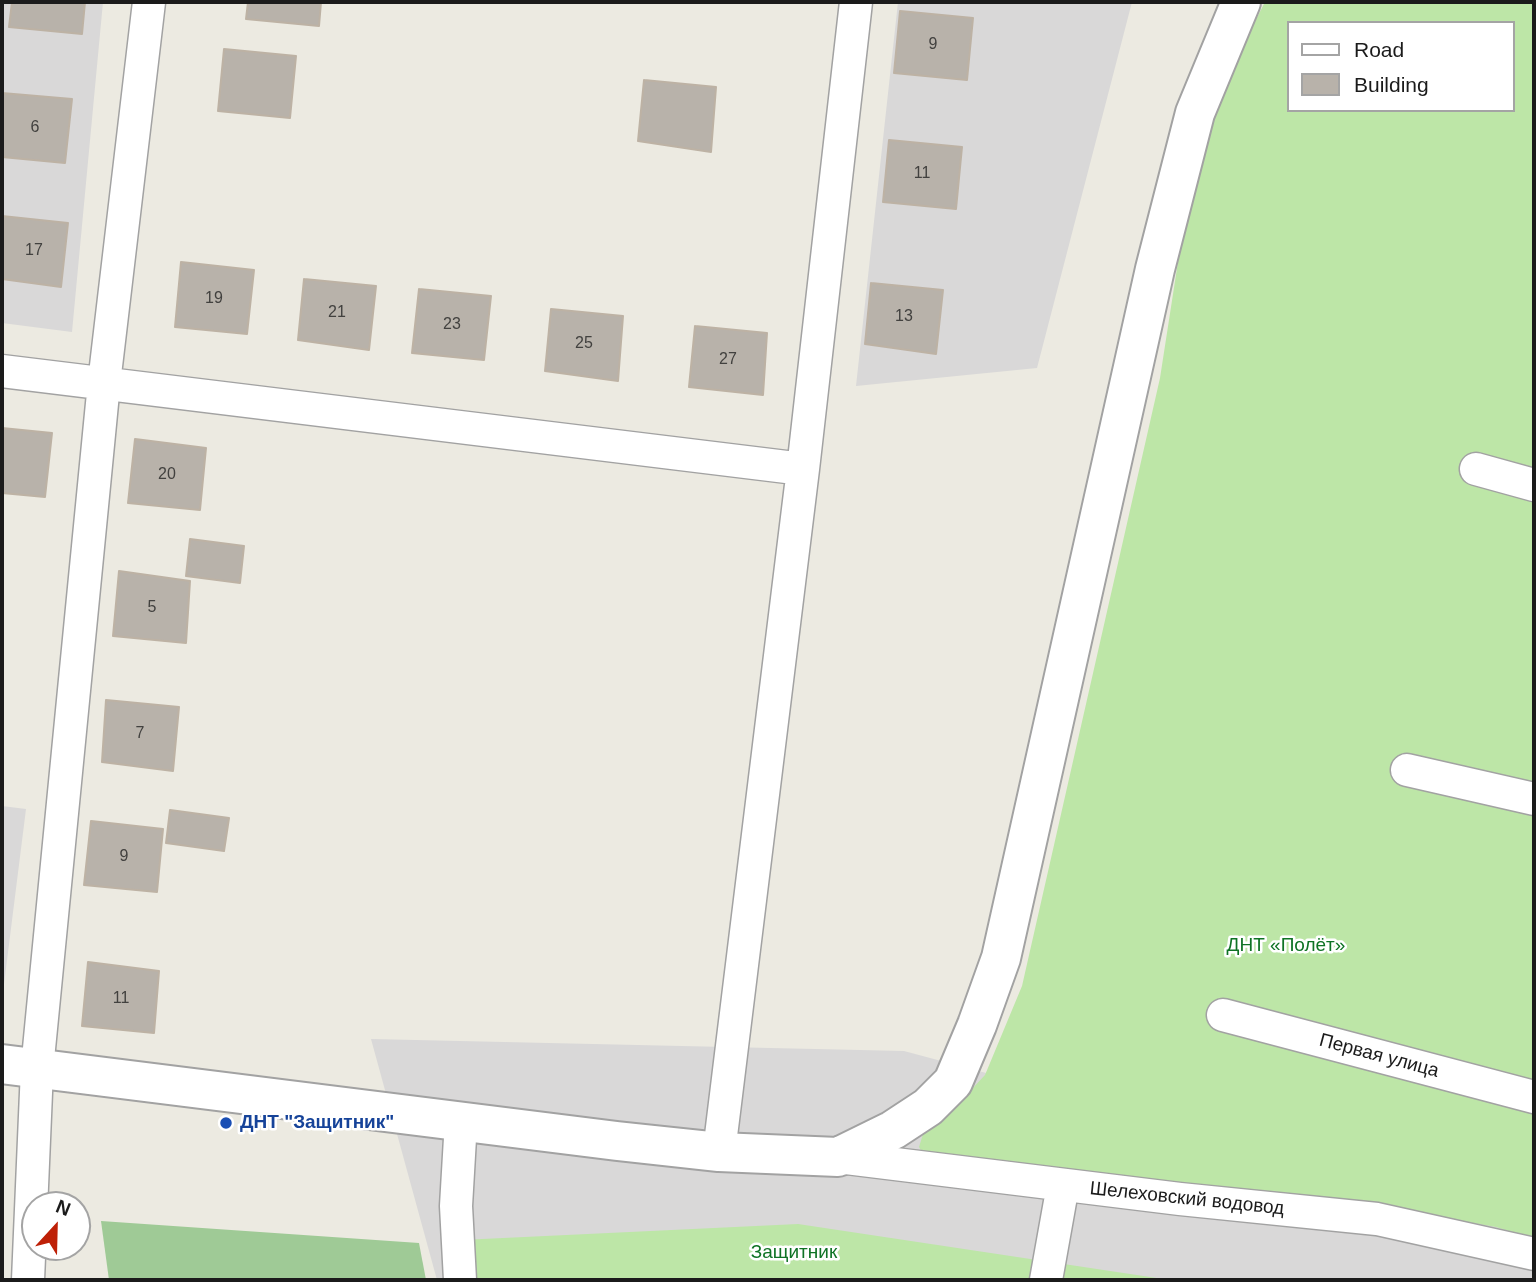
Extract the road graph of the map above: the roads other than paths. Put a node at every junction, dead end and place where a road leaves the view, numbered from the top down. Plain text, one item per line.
1 (149, 2) edge
2 (856, 2) edge
3 (1241, 2) edge
4 (2, 370) edge
5 (104, 383) junction
6 (1476, 469) dead end
7 (803, 470) junction
8 (1534, 485) edge
9 (1407, 770) dead end
10 (1534, 799) edge
11 (1223, 1015) dead end
12 (20, 1066) edge
13 (1534, 1097) edge
14 (461, 1121) junction
15 (719, 1152) junction
16 (838, 1157) junction
17 (1063, 1185) junction
18 (1534, 1254) edge
19 (28, 1280) edge
20 (460, 1280) edge
21 (1046, 1280) edge

1 - 5 street
2 - 7 street
3 - 16 street
4 - 5 street
5 - 7 street
5 - 12 street
6 - 8 street
7 - 15 street
9 - 10 street
11 - 13 street, Первая улица
12 - 14 street
12 - 19 street
14 - 15 street
14 - 20 street
15 - 16 street
16 - 17 street, Шелеховский водовод
17 - 18 street, Шелеховский водовод
17 - 21 street

